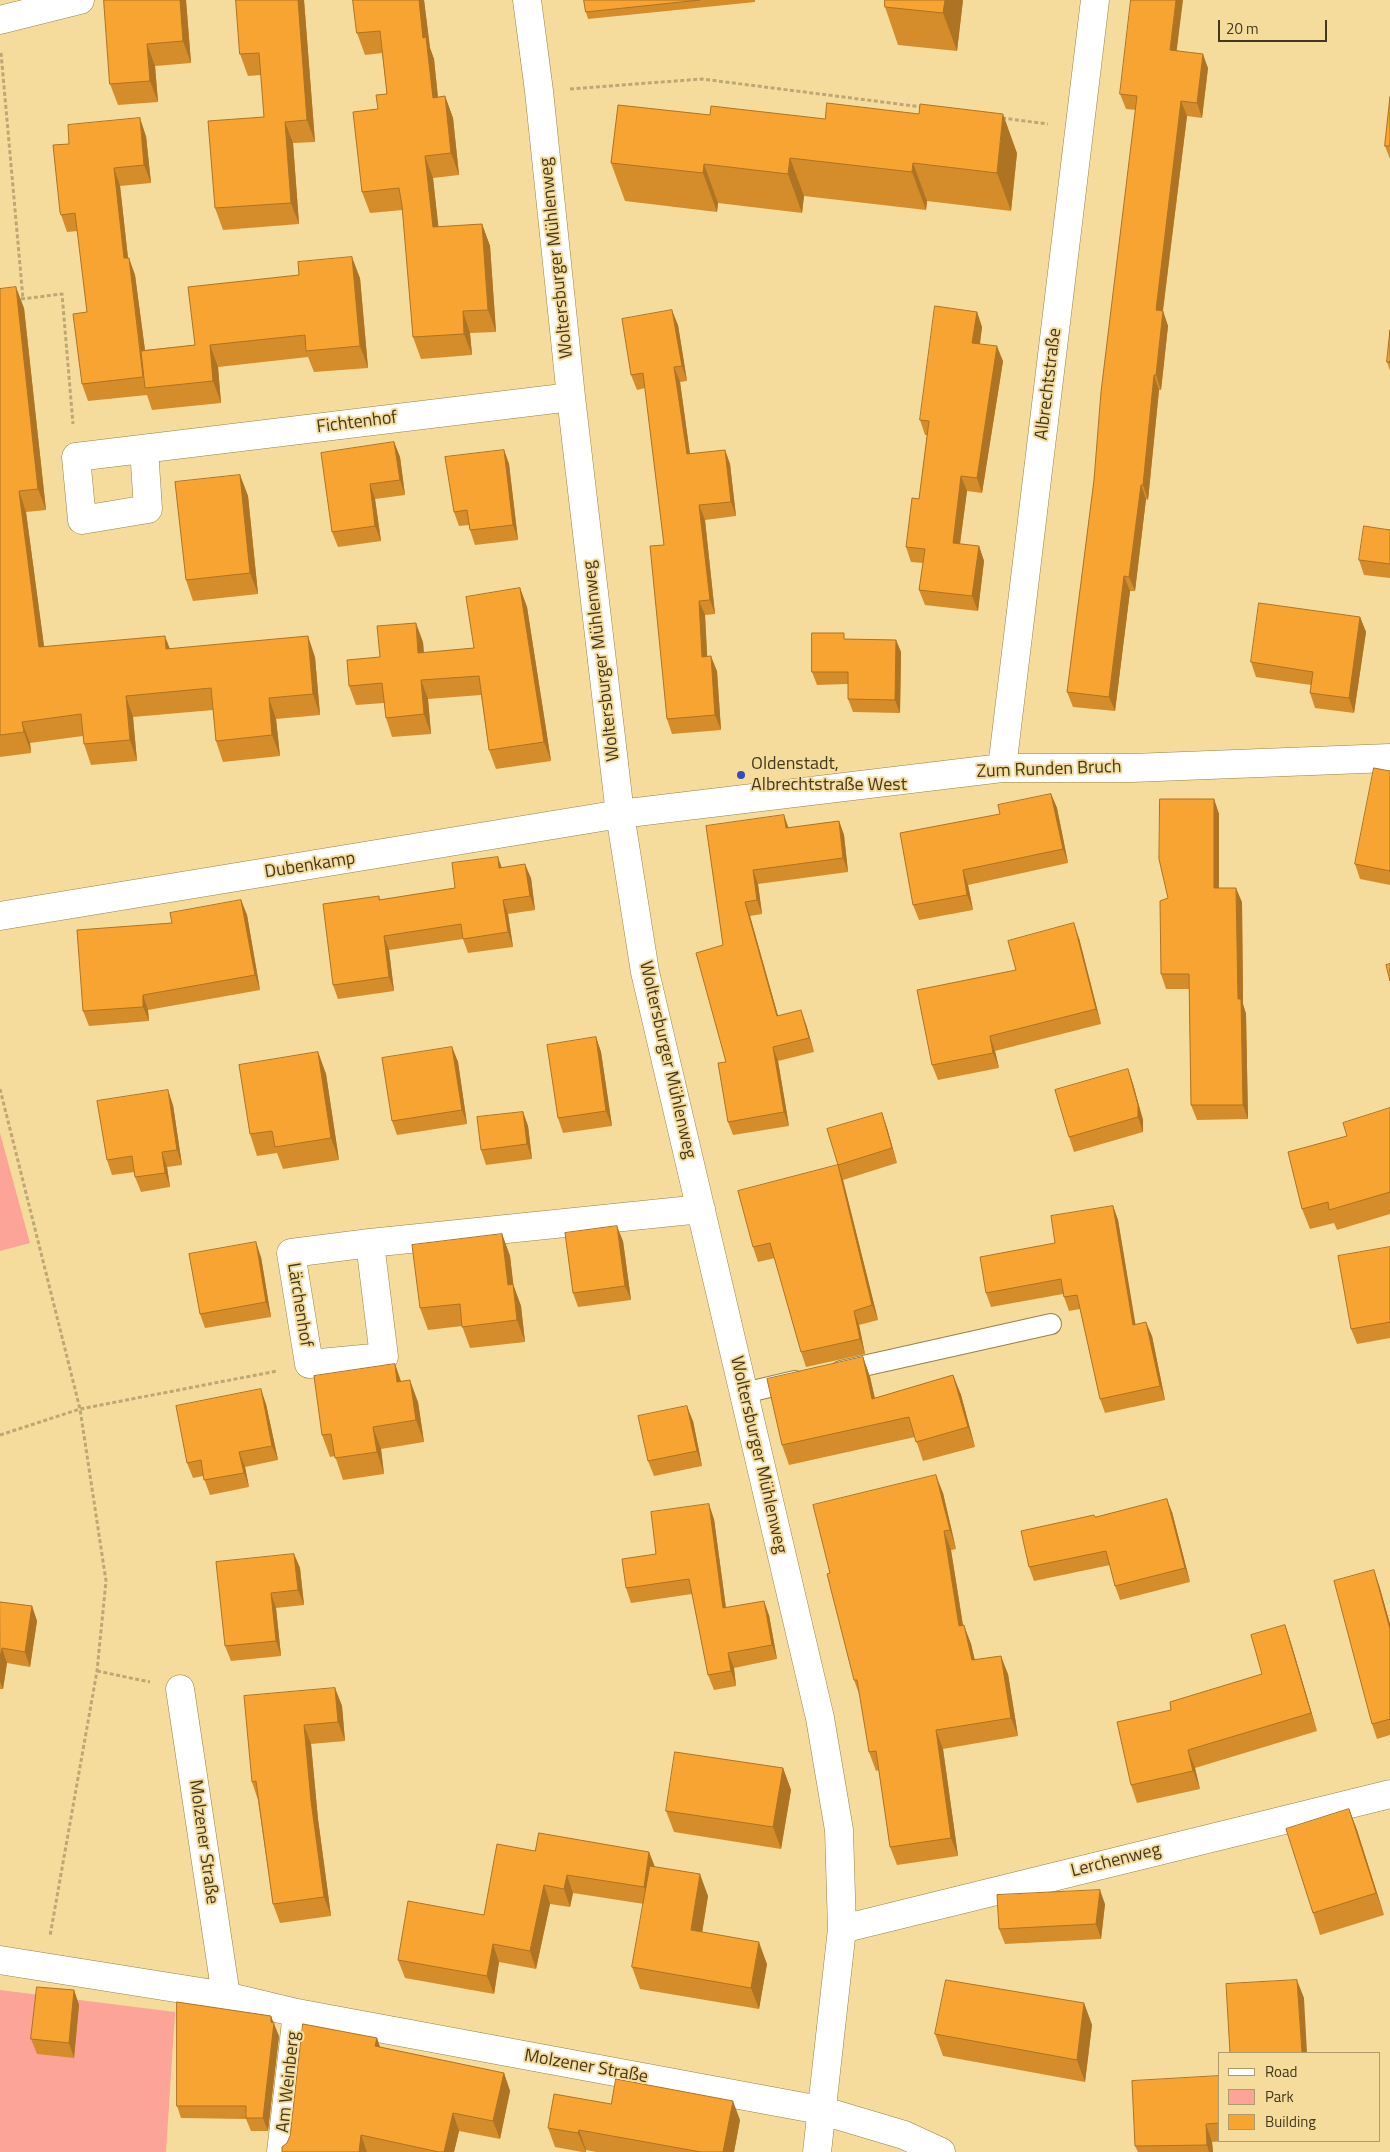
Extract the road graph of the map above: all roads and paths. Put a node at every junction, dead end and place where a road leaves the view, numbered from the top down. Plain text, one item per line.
1 (80, 0) edge
2 (527, 0) edge
3 (1095, 0) edge
4 (0, 20) edge
5 (1, 51) edge
6 (540, 91) junction
7 (925, 108) edge
8 (993, 117) edge
9 (1080, 128) junction
10 (23, 298) junction
11 (15, 299) edge
12 (571, 397) junction
13 (144, 448) junction
14 (76, 457) junction
15 (1390, 758) edge
16 (1002, 768) junction
17 (620, 814) junction
18 (0, 916) edge
19 (0, 1089) edge
20 (701, 1209) junction
21 (370, 1243) junction
22 (1052, 1324) dead end
23 (309, 1364) junction
24 (744, 1393) junction
25 (80, 1409) junction
26 (0, 1435) edge
27 (97, 1671) junction
28 (180, 1688) joint
29 (1390, 1794) edge
30 (842, 1929) junction
31 (0, 1960) edge
32 (45, 1966) junction
33 (226, 1996) junction
34 (297, 2013) junction
35 (820, 2110) junction
36 (903, 2143) edge
37 (281, 2152) edge
38 (817, 2152) edge
39 (941, 2152) edge

1 - 4 street
2 - 6 street, Woltersburger Mühlenweg
3 - 9 street, Albrechtstraße
5 - 10 path
6 - 7 path
6 - 12 street, Woltersburger Mühlenweg
8 - 9 path
9 - 16 street, Albrechtstraße
10 - 11 path
10 - 14 path
12 - 13 street, Fichtenhof
12 - 17 street, Woltersburger Mühlenweg
13 - 14 street, Fichtenhof
13 - 14 street
15 - 16 street, Zum Runden Bruch
16 - 17 street, Zum Runden Bruch
17 - 18 street, Dubenkamp
17 - 20 street, Woltersburger Mühlenweg
19 - 25 path
20 - 21 street, Lärchenhof
20 - 24 street, Woltersburger Mühlenweg
21 - 23 street, Lärchenhof
21 - 23 street, Lärchenhof
22 - 24 lane
23 - 25 path
24 - 30 street, Woltersburger Mühlenweg
25 - 26 path
25 - 27 path
27 - 28 path
27 - 32 path
28 - 33 street, Molzener Straße
29 - 30 street, Lerchenweg
30 - 35 street, Woltersburger Mühlenweg
31 - 32 street, Molzener Straße
32 - 33 street, Molzener Straße
33 - 34 street, Molzener Straße
34 - 35 street, Molzener Straße
34 - 37 street, Am Weinberg
35 - 36 street, Molzener Straße
35 - 38 street
36 - 39 street, Molzener Straße

